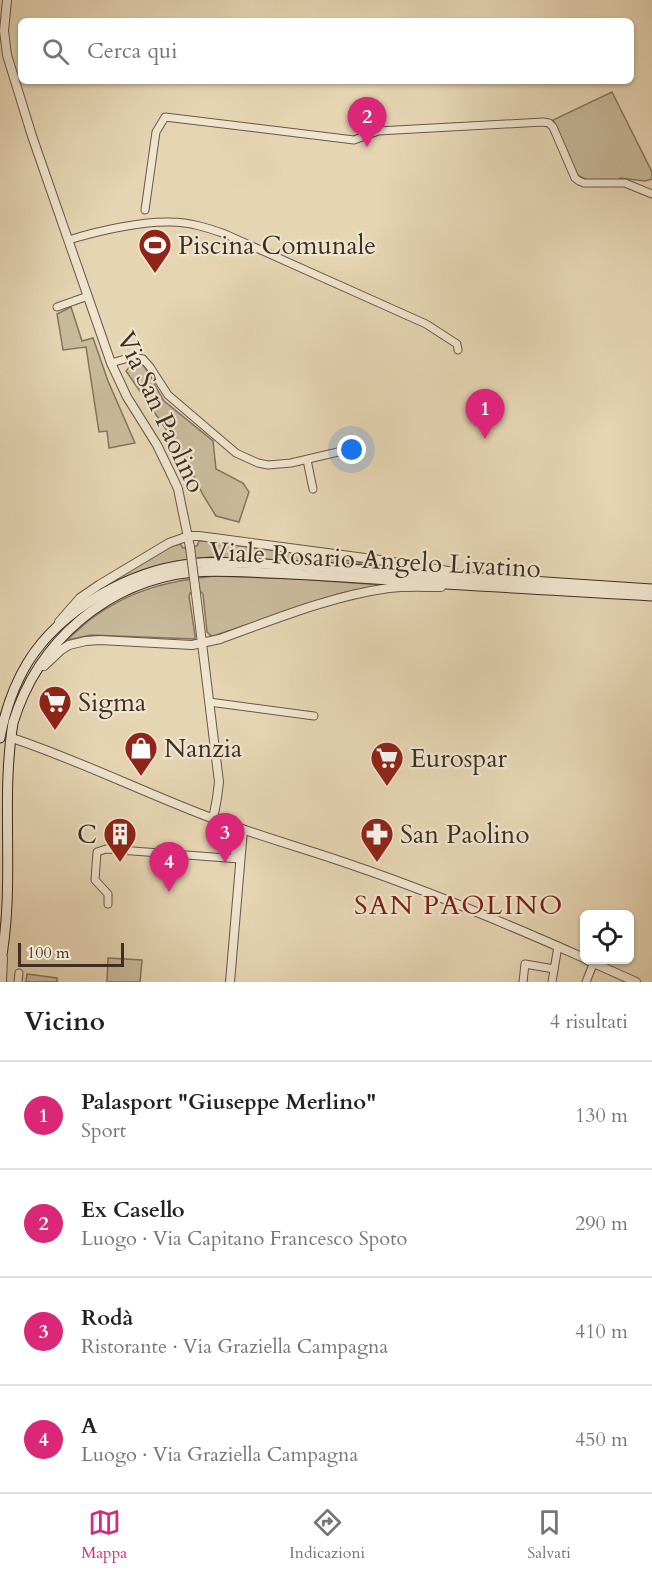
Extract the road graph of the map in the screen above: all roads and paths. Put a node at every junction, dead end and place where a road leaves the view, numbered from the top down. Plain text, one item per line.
1 (7, 0) edge
2 (652, 194) edge
3 (145, 210) dead end
4 (69, 240) junction
5 (88, 296) junction
6 (57, 307) dead end
7 (458, 350) dead end
8 (111, 363) junction
9 (355, 448) dead end
10 (307, 460) junction
11 (313, 489) dead end
12 (189, 536) junction
13 (487, 582) junction
14 (652, 589) edge
15 (652, 596) edge
16 (47, 637) junction
17 (202, 643) junction
18 (28, 684) junction
19 (209, 702) junction
20 (314, 716) dead end
21 (0, 738) edge
22 (15, 739) dead end
23 (213, 819) junction
24 (240, 829) junction
25 (237, 858) junction
26 (108, 904) dead end
27 (558, 946) junction
28 (3, 949) junction
29 (580, 956) edge
30 (588, 964) edge
31 (598, 964) edge
32 (0, 966) edge
33 (554, 969) junction
34 (19, 973) dead end
35 (2, 982) edge
36 (18, 982) edge
37 (230, 982) edge
38 (523, 982) edge
39 (552, 982) edge
40 (586, 982) edge
41 (636, 982) edge

1 - 4 street, Via San Paolino
2 - 3 street
4 - 5 street, Via San Paolino
4 - 7 street
5 - 6 street
5 - 8 street, Via San Paolino
8 - 10 street
8 - 12 street, Via San Paolino
9 - 10 street
10 - 11 street
12 - 13 street
12 - 16 street
12 - 17 street, Via San Paolino, bridge
13 - 14 main road, Viale Rosario Angelo Livatino
13 - 15 main road, Viale Rosario Angelo Livatino
13 - 16 main road, Viale Rosario Angelo Livatino
13 - 17 street
13 - 18 main road, Viale Rosario Angelo Livatino
16 - 21 main road, Viale Rosario Angelo Livatino
17 - 18 street
17 - 19 street, Via San Paolino
18 - 28 main road, Viale Rosario Angelo Livatino
19 - 20 street
19 - 23 street, Via San Paolino
22 - 23 street
23 - 24 street
24 - 25 street
24 - 27 street
25 - 26 street
25 - 37 street
27 - 29 street
27 - 33 street
28 - 32 main road, Viale Rosario Angelo Livatino
28 - 35 street
30 - 40 street
31 - 41 street
33 - 38 street
33 - 39 street
34 - 36 street

